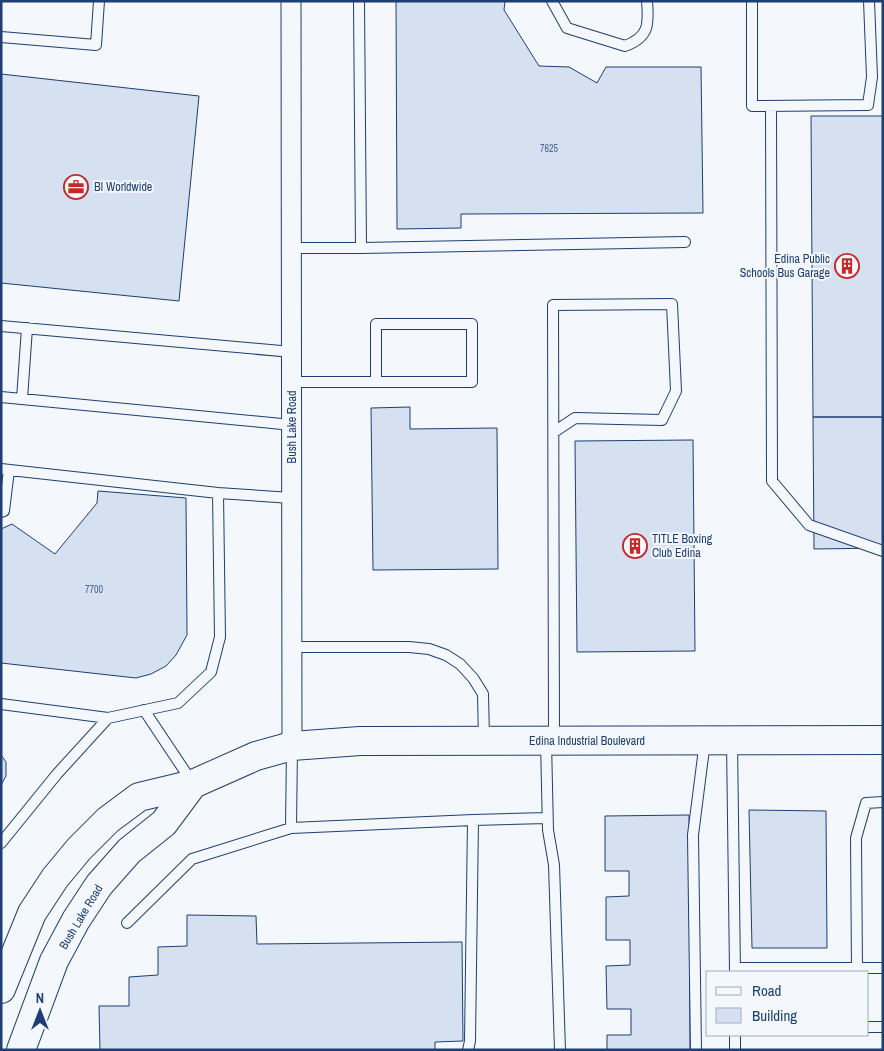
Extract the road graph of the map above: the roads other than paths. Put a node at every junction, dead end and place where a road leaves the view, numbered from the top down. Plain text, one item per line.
1 (99, 1) edge
2 (291, 1) edge
3 (359, 1) edge
4 (552, 1) edge
5 (648, 1) edge
6 (752, 1) edge
7 (869, 1) edge
8 (1, 37) edge
9 (771, 106) junction
10 (685, 242) dead end
11 (292, 248) junction
12 (362, 248) junction
13 (1, 326) edge
14 (27, 328) junction
15 (292, 352) junction
16 (292, 382) junction
17 (376, 382) junction
18 (1, 397) edge
19 (22, 399) junction
20 (292, 424) junction
21 (554, 432) junction
22 (5, 469) edge
23 (218, 493) junction
24 (292, 498) junction
25 (1, 512) edge
26 (883, 551) edge
27 (292, 647) junction
28 (1, 704) edge
29 (144, 710) junction
30 (108, 718) junction
31 (883, 740) edge
32 (484, 741) junction
33 (550, 741) junction
34 (705, 741) junction
35 (732, 741) junction
36 (292, 746) junction
37 (193, 784) junction
38 (883, 802) edge
39 (548, 818) junction
40 (473, 820) junction
41 (291, 828) junction
42 (1, 843) edge
43 (127, 922) dead end
44 (883, 968) edge
45 (735, 970) edge
46 (857, 970) edge
47 (1, 989) edge
48 (869, 1027) edge
49 (883, 1027) edge
50 (735, 1036) edge
51 (21, 1050) edge
52 (468, 1050) edge
53 (560, 1050) edge
54 (696, 1050) edge
55 (735, 1050) edge

1 - 8 lane
2 - 11 street, Bush Lake Road
3 - 12 lane
4 - 5 lane
6 - 9 lane
7 - 9 lane
9 - 26 lane
10 - 12 lane
11 - 12 lane
11 - 15 street, Bush Lake Road
13 - 14 lane
14 - 15 lane
14 - 19 lane
15 - 16 street, Bush Lake Road
16 - 17 lane
16 - 20 street, Bush Lake Road
17 - 17 lane
18 - 19 lane
19 - 20 lane
20 - 24 street, Bush Lake Road
21 - 21 lane
21 - 33 lane
22 - 23 lane
22 - 25 lane
23 - 24 lane
23 - 29 lane
24 - 27 street, Bush Lake Road
27 - 32 lane
27 - 36 street, Bush Lake Road
28 - 30 lane
29 - 30 lane
29 - 37 lane
30 - 42 lane
31 - 35 street, Edina Industrial Boulevard
32 - 33 street, Edina Industrial Boulevard
32 - 36 street, Edina Industrial Boulevard
33 - 34 street, Edina Industrial Boulevard
33 - 39 lane
34 - 35 street, Edina Industrial Boulevard
34 - 54 lane
35 - 45 lane
36 - 37 street, Bush Lake Road
36 - 41 lane
37 - 47 street, Bush Lake Road
37 - 51 street, Bush Lake Road
38 - 46 lane
39 - 40 lane
39 - 53 lane
40 - 41 lane
40 - 52 lane
41 - 43 lane
44 - 46 lane
45 - 46 lane
48 - 49 lane
50 - 55 lane

